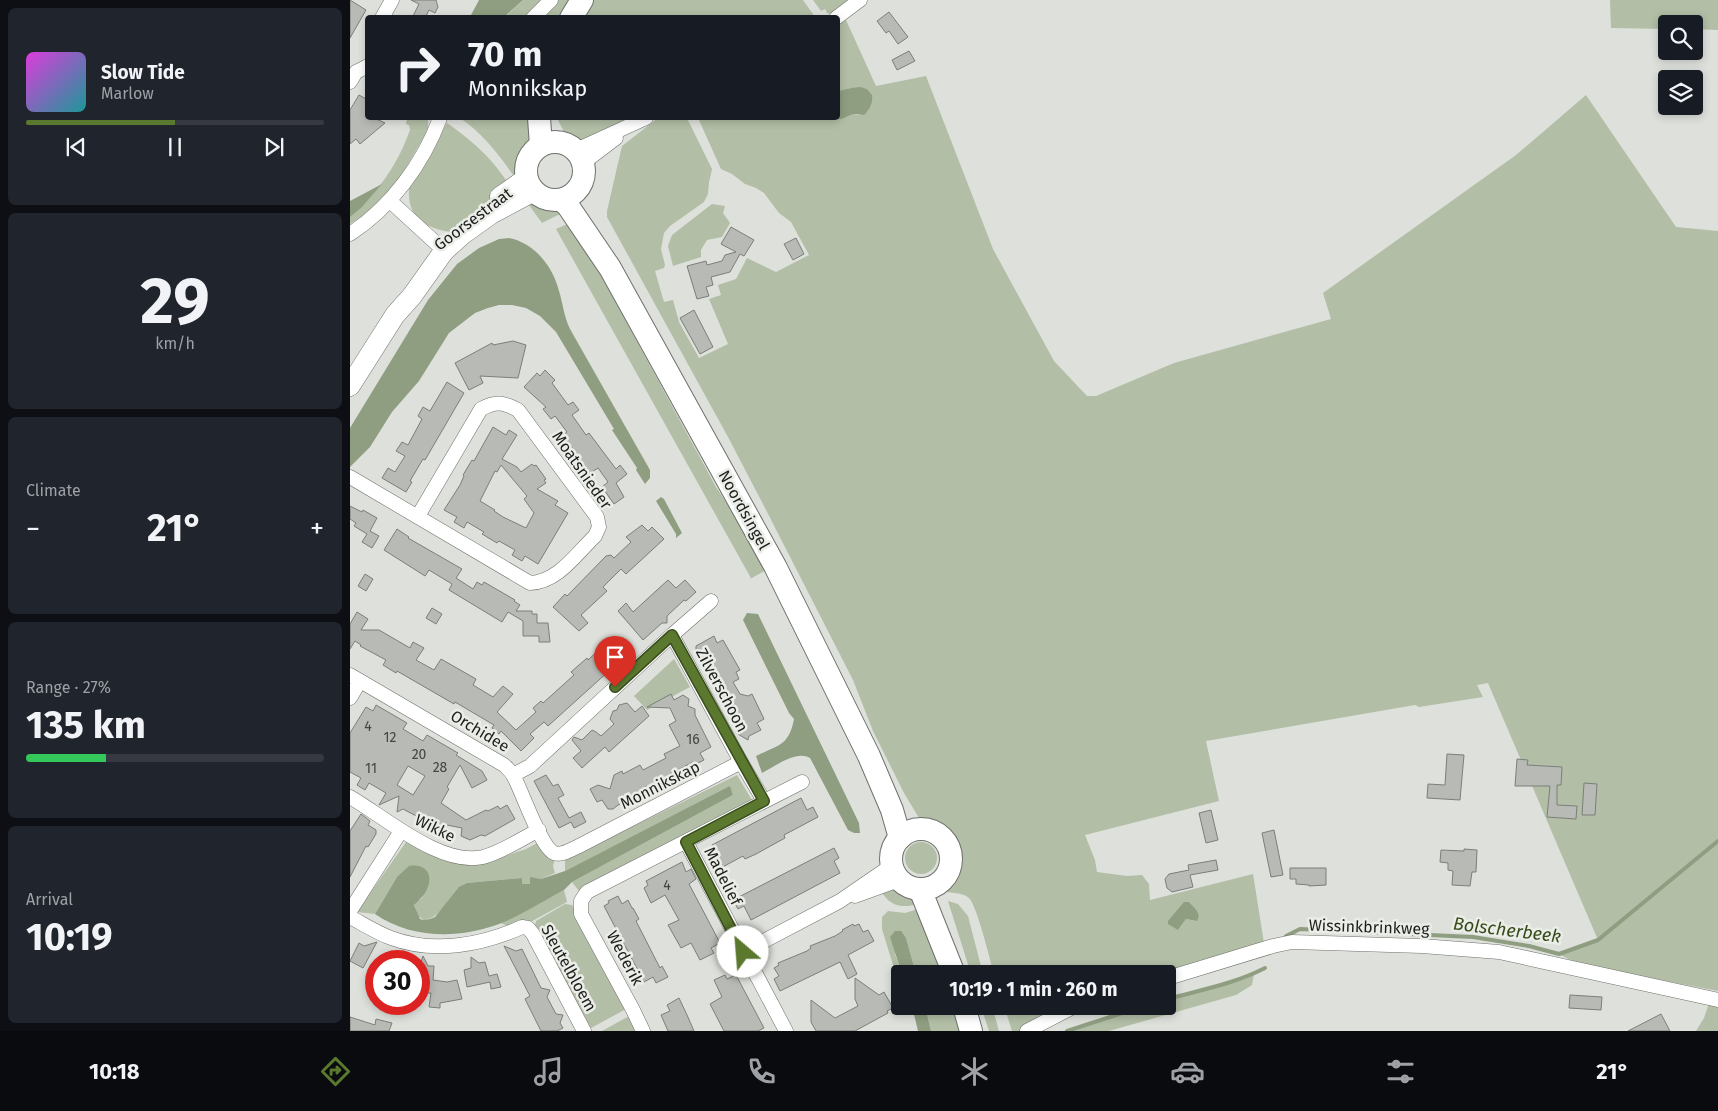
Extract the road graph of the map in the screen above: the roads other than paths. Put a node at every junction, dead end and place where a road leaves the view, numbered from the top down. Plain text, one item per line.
1 (392, 0) edge
2 (551, 0) edge
3 (582, 0) edge
4 (860, 0) edge
5 (384, 15) edge
6 (536, 15) edge
7 (574, 15) edge
8 (840, 15) edge
9 (365, 68) edge
10 (350, 82) edge
11 (439, 120) edge
12 (541, 120) edge
13 (552, 120) edge
14 (640, 121) edge
15 (565, 150) junction
16 (530, 185) junction
17 (569, 196) junction
18 (390, 201) junction
19 (350, 234) edge
20 (440, 248) junction
21 (350, 386) edge
22 (352, 478) edge
23 (418, 516) junction
24 (711, 601) dead end
25 (672, 635) junction
26 (355, 678) edge
27 (350, 698) edge
28 (741, 762) junction
29 (513, 775) junction
30 (802, 782) dead end
31 (350, 797) edge
32 (764, 801) junction
33 (539, 830) junction
34 (401, 831) junction
35 (908, 834) junction
36 (686, 842) junction
37 (553, 852) joint
38 (895, 873) junction
39 (929, 886) junction
40 (350, 911) edge
41 (350, 917) edge
42 (743, 952) junction
43 (951, 965) edge
44 (1176, 976) edge
45 (1718, 1000) edge
46 (967, 1015) edge
47 (1058, 1015) edge
48 (584, 1031) edge
49 (643, 1031) edge
50 (786, 1031) edge
51 (971, 1031) edge
52 (1027, 1031) edge

1 - 5 street
2 - 6 street
3 - 7 main road
4 - 8 street
9 - 10 street
11 - 18 street
12 - 15 main road
13 - 15 main road
14 - 15 street
15 - 16 main road
15 - 17 main road
16 - 17 main road
16 - 20 main road, Goorsestraat
17 - 35 main road, Noordsingel
18 - 19 street
18 - 20 street
20 - 21 main road, Goorsestraat
22 - 23 street, Moatsnieder
23 - 23 street, Moatsnieder
24 - 25 street
25 - 28 street, Zilverschoon
25 - 29 street
26 - 27 street
26 - 29 street, Orchidee
28 - 32 street
28 - 37 street, Monnikskap
29 - 33 street, Orchidee
30 - 32 street
31 - 34 street, Wikke
32 - 36 street
33 - 34 street, Wikke
33 - 37 street, Orchidee
34 - 40 street
35 - 38 main road
35 - 39 main road
36 - 42 street, Madelief
36 - 49 street, Wederik
38 - 39 main road
38 - 42 street
39 - 43 main road
41 - 48 street, Sleutelbloem
42 - 50 street, Madelief
44 - 45 street, Wissinkbrinkweg
46 - 51 main road
47 - 52 street

